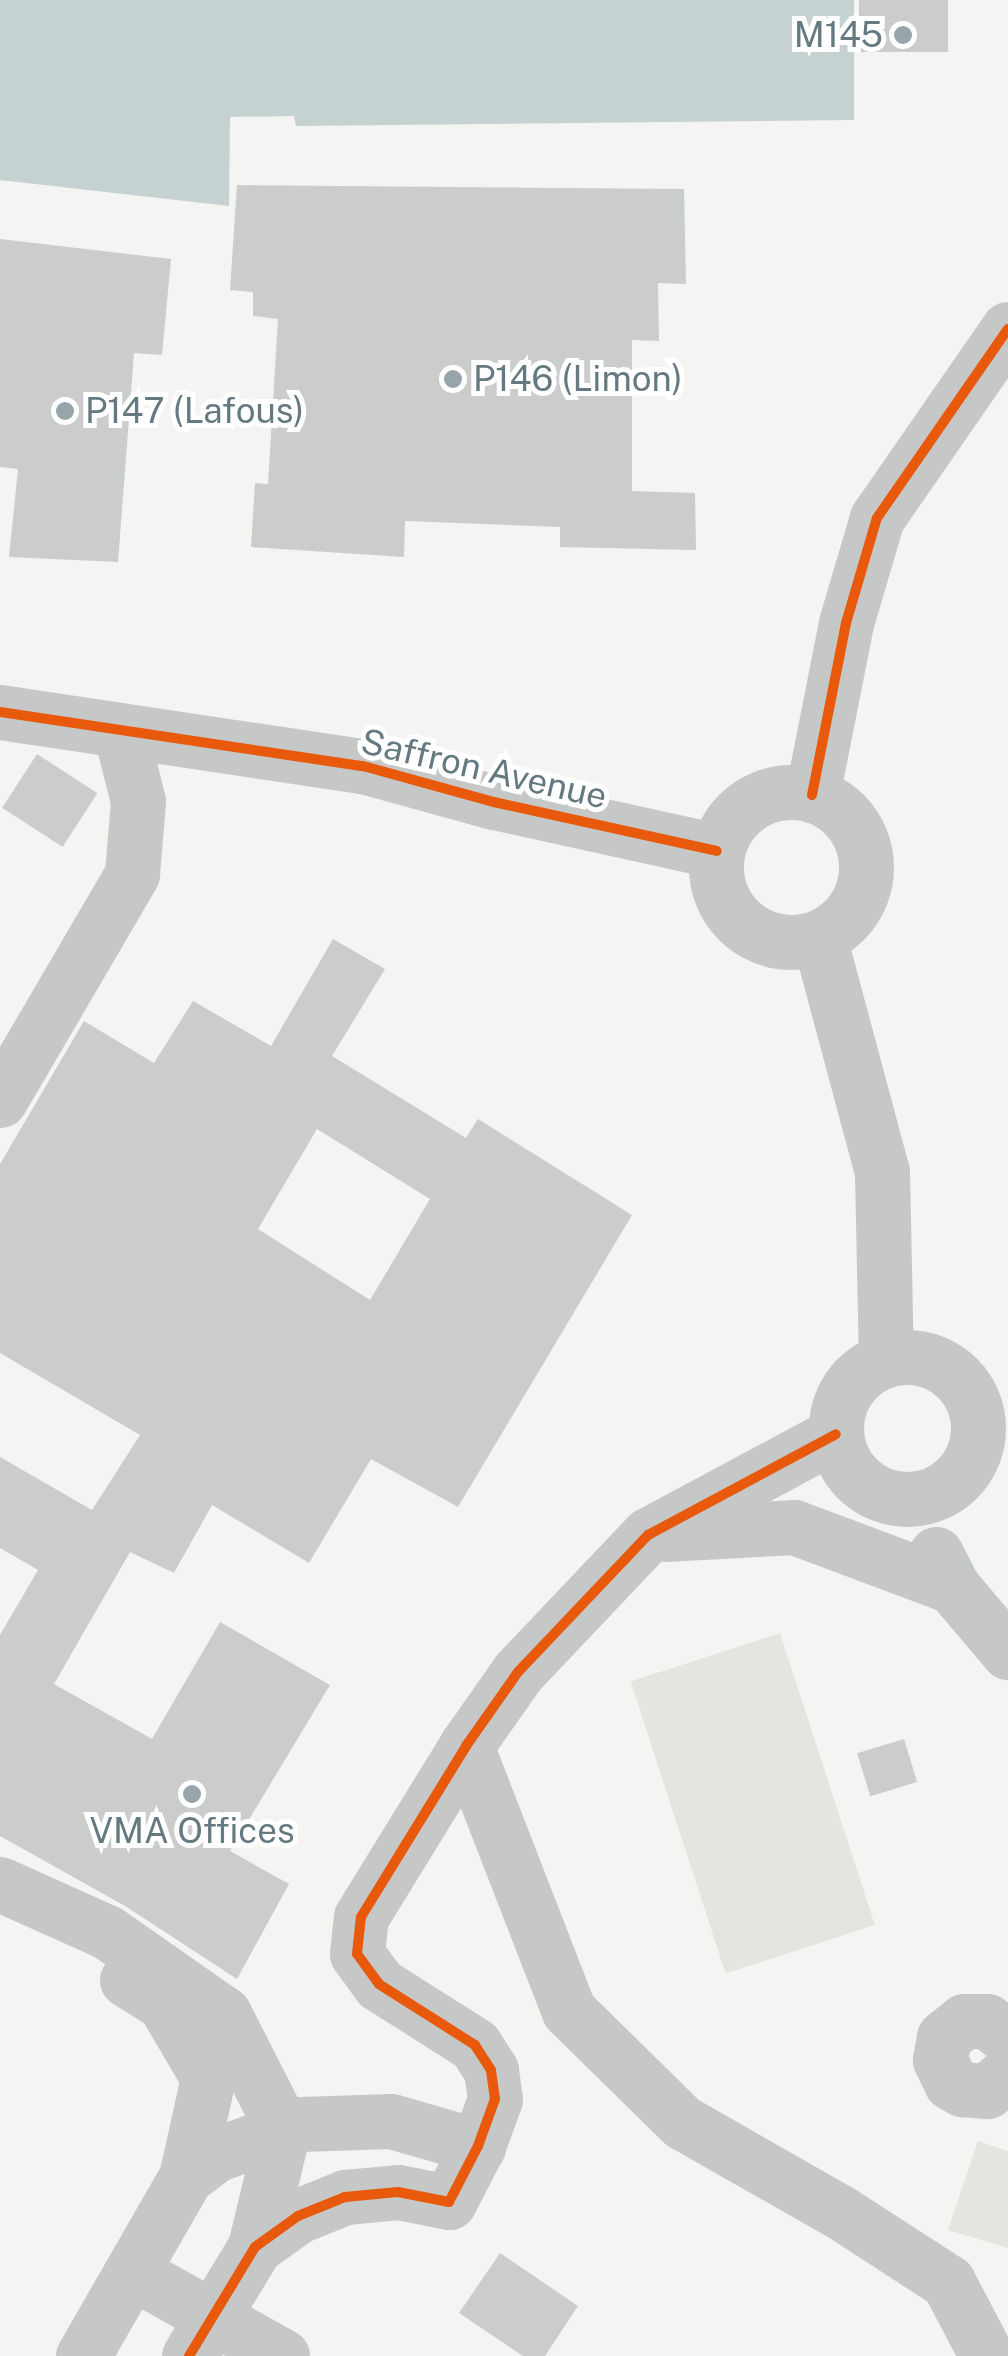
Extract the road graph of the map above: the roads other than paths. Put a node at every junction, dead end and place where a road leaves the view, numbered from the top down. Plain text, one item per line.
1 (1008, 328) edge
2 (0, 712) edge
3 (120, 730) junction
4 (812, 794) junction
5 (717, 851) junction
6 (819, 937) junction
7 (0, 1100) edge
8 (886, 1359) junction
9 (836, 1434) junction
10 (910, 1500) junction
11 (648, 1535) junction
12 (952, 1586) junction
13 (1008, 1652) edge
14 (466, 1746) junction
15 (0, 1884) edge
16 (0, 1906) edge
17 (1001, 2013) edge
18 (1008, 2073) edge
19 (282, 2130) junction
20 (478, 2146) junction
21 (186, 2177) junction
22 (255, 2247) junction
23 (132, 2272) junction
24 (201, 2336) edge
25 (83, 2356) edge
26 (282, 2356) edge
27 (988, 2356) edge

1 - 4 street
2 - 3 street, Saffron Avenue
3 - 5 street, Saffron Avenue
3 - 7 street
4 - 5 street
4 - 6 street
5 - 6 street
6 - 8 street
8 - 9 street
8 - 10 street
9 - 10 street
9 - 11 street
10 - 12 street
11 - 12 street
11 - 14 street
12 - 13 street
14 - 20 street
14 - 27 street
15 - 19 street
16 - 21 street
17 - 18 street
19 - 20 street
19 - 21 street
19 - 22 street
20 - 22 street
21 - 23 street
22 - 24 street
23 - 24 street
23 - 25 street
24 - 26 street

